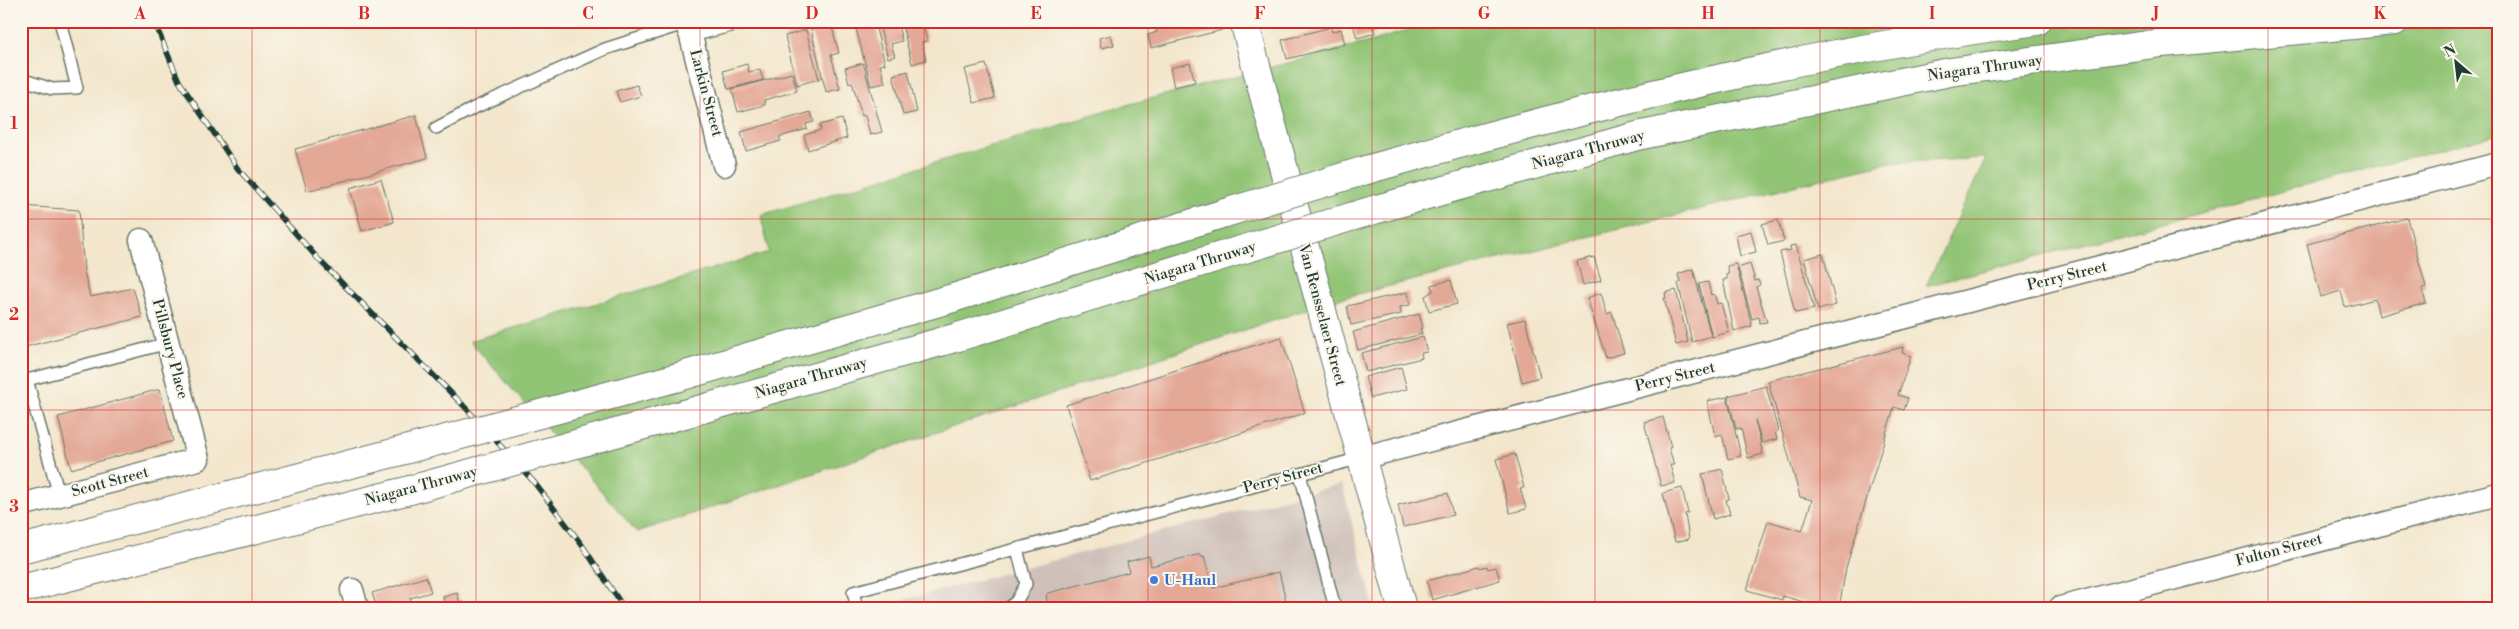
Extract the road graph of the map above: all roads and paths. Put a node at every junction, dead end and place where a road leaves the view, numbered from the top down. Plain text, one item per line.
1 (60, 21) edge
2 (728, 21) edge
3 (1244, 21) edge
4 (2038, 21) edge
5 (2395, 21) edge
6 (688, 25) edge
7 (21, 79) edge
8 (436, 128) dead end
9 (2498, 164) edge
10 (724, 165) dead end
11 (141, 240) dead end
12 (168, 342) junction
13 (198, 458) joint
14 (1361, 458) junction
15 (1300, 474) junction
16 (2498, 494) edge
17 (59, 495) junction
18 (21, 505) edge
19 (21, 549) edge
20 (1016, 549) junction
21 (21, 589) edge
22 (857, 608) edge
23 (1008, 608) edge
24 (1335, 608) edge
25 (1402, 608) edge
26 (2060, 608) edge

1 - 7 lane
2 - 6 street
3 - 14 main road, Van Rensselaer Street
4 - 19 main road, bridge
5 - 21 main road, Niagara Thruway, bridge
6 - 8 lane
6 - 10 street, Larkin Street
9 - 14 street, Perry Street
11 - 12 street, Pillsbury Place
12 - 13 street, Pillsbury Place
12 - 17 lane
13 - 17 street, Scott Street
14 - 15 lane, Perry Street
14 - 25 main road, Van Rensselaer Street
15 - 20 lane, Perry Street
15 - 24 lane
16 - 26 street, Fulton Street
17 - 18 street, Scott Street
20 - 22 lane, Perry Street
20 - 23 lane

